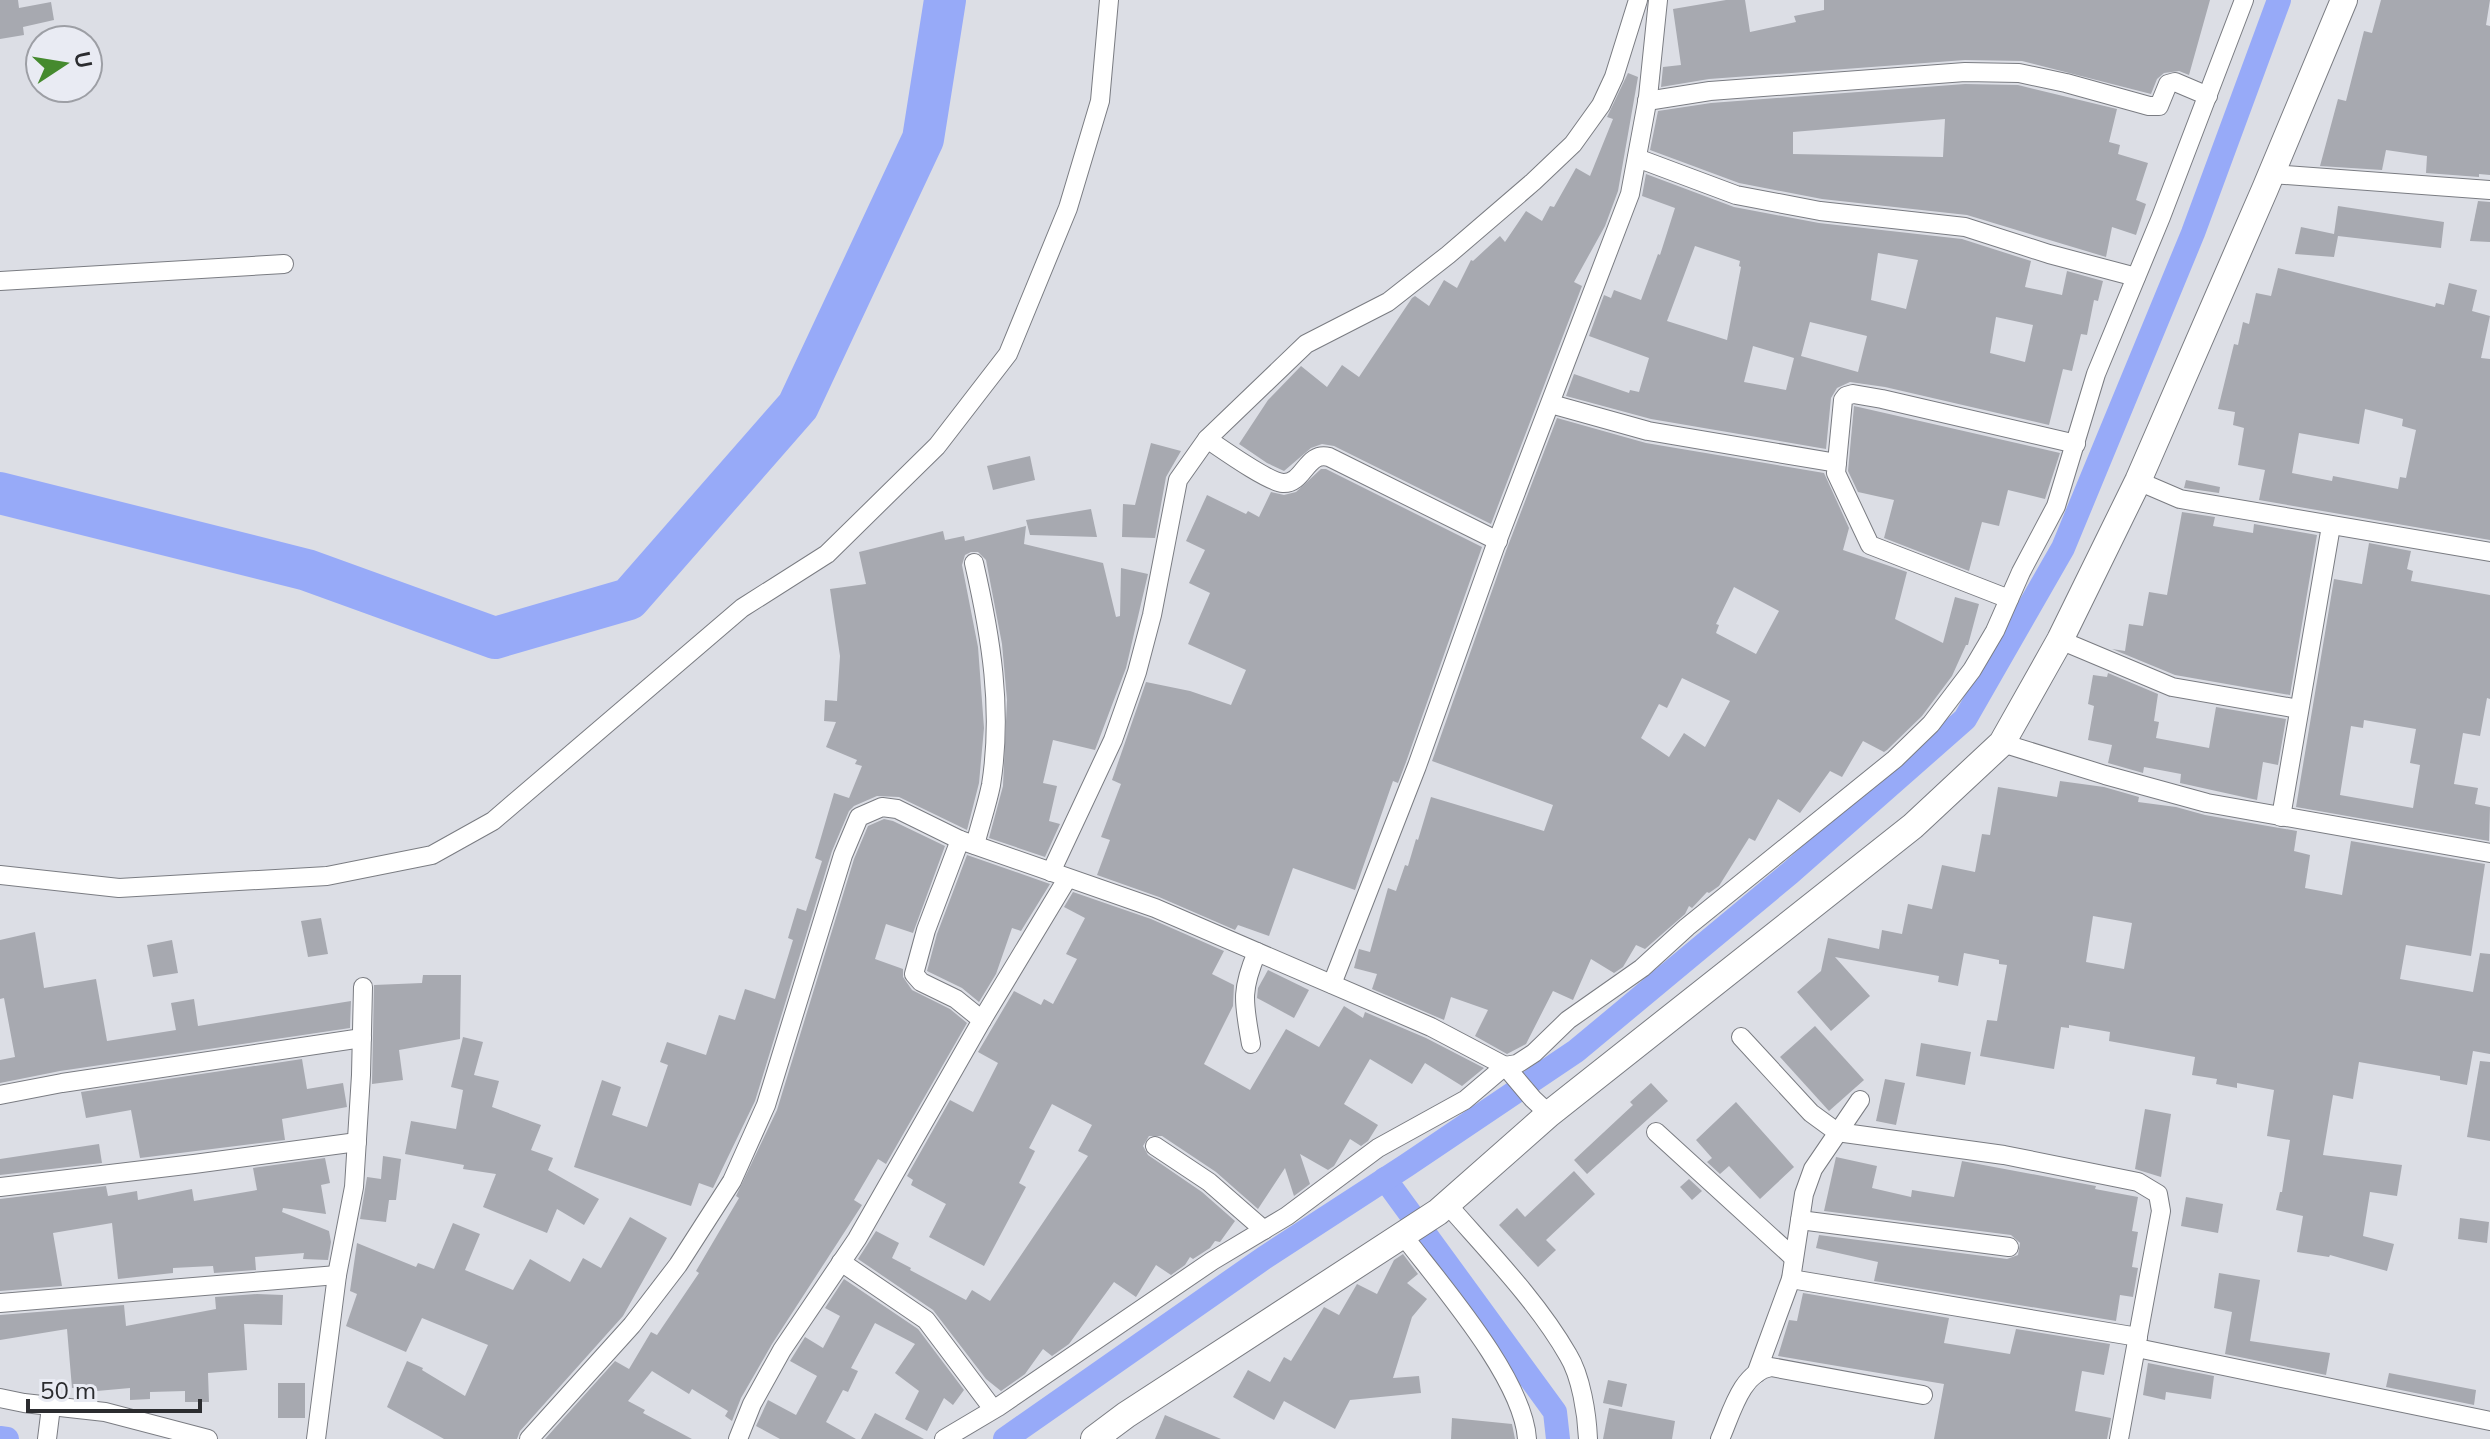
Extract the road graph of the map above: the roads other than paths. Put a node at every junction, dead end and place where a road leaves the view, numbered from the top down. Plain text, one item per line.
1 (1109, 0) edge
2 (1638, 0) edge
3 (1658, 0) edge
4 (2244, 0) edge
5 (2344, 0) edge
6 (2208, 96) junction
7 (1647, 101) junction
8 (1637, 158) junction
9 (2271, 174) junction
10 (2490, 190) edge
11 (284, 264) dead end
12 (2136, 277) junction
13 (0, 281) edge
14 (1551, 404) junction
15 (1207, 439) junction
16 (2076, 444) junction
17 (1837, 463) junction
18 (2138, 481) junction
19 (2331, 526) junction
20 (1498, 541) junction
21 (2490, 552) edge
22 (974, 563) dead end
23 (2009, 599) junction
24 (2060, 640) junction
25 (2299, 709) junction
26 (2002, 743) junction
27 (2281, 817) junction
28 (967, 842) junction
29 (2490, 853) edge
30 (0, 875) edge
31 (1059, 875) junction
32 (1257, 952) junction
33 (1332, 984) junction
34 (363, 987) dead end
35 (982, 1020) junction
36 (1741, 1037) dead end
37 (362, 1038) junction
38 (1251, 1044) dead end
39 (1509, 1070) junction
40 (0, 1095) edge
41 (1860, 1100) dead end
42 (1541, 1106) junction
43 (1656, 1132) dead end
44 (1837, 1132) junction
45 (357, 1142) junction
46 (1155, 1146) dead end
47 (0, 1187) edge
48 (1443, 1208) junction
49 (1800, 1220) junction
50 (1264, 1230) junction
51 (1405, 1233) junction
52 (2009, 1247) dead end
53 (1794, 1258) junction
54 (841, 1262) junction
55 (337, 1275) junction
56 (1791, 1279) junction
57 (0, 1303) edge
58 (2138, 1343) junction
59 (1756, 1374) junction
60 (1923, 1395) dead end
61 (0, 1398) edge
62 (993, 1409) junction
63 (51, 1411) junction
64 (2490, 1421) edge
65 (47, 1439) edge
66 (208, 1439) edge
67 (316, 1439) edge
68 (529, 1439) edge
69 (738, 1439) edge
70 (944, 1439) edge
71 (1094, 1439) edge
72 (1527, 1439) edge
73 (1588, 1439) edge
74 (1720, 1439) edge
75 (2119, 1439) edge

1 - 30 street
2 - 15 street
3 - 7 street
4 - 6 street
5 - 9 main road
6 - 7 street
6 - 12 street
7 - 8 street
8 - 12 street
8 - 14 street
9 - 10 street
9 - 18 main road
11 - 13 street
12 - 16 street
14 - 17 street
14 - 20 street
15 - 20 street
15 - 31 street
16 - 17 street
16 - 23 street
17 - 23 street
18 - 19 street
18 - 24 main road
19 - 21 street
19 - 25 street
20 - 33 street
22 - 28 street
23 - 39 street
24 - 25 street
24 - 26 main road
25 - 27 street
26 - 27 street
26 - 42 main road
27 - 29 street
28 - 31 street
28 - 35 street
28 - 68 street
31 - 32 street
31 - 35 street
32 - 33 street
32 - 38 street
33 - 39 street
34 - 37 street
35 - 54 street
36 - 44 street
37 - 40 street
37 - 45 street
39 - 42 street
39 - 50 street
41 - 44 street
42 - 48 main road
43 - 53 street
44 - 49 street
44 - 58 street
45 - 47 street
45 - 55 street
46 - 50 street
48 - 51 main road
48 - 73 street
49 - 52 street
49 - 53 street
50 - 62 street
51 - 71 main road
51 - 72 street
53 - 56 street
54 - 62 street
54 - 69 street
55 - 57 street
55 - 67 street
56 - 58 street
56 - 59 street
58 - 64 street
58 - 75 street
59 - 60 street
59 - 74 street
61 - 63 street
62 - 70 street
63 - 65 street
63 - 66 street

